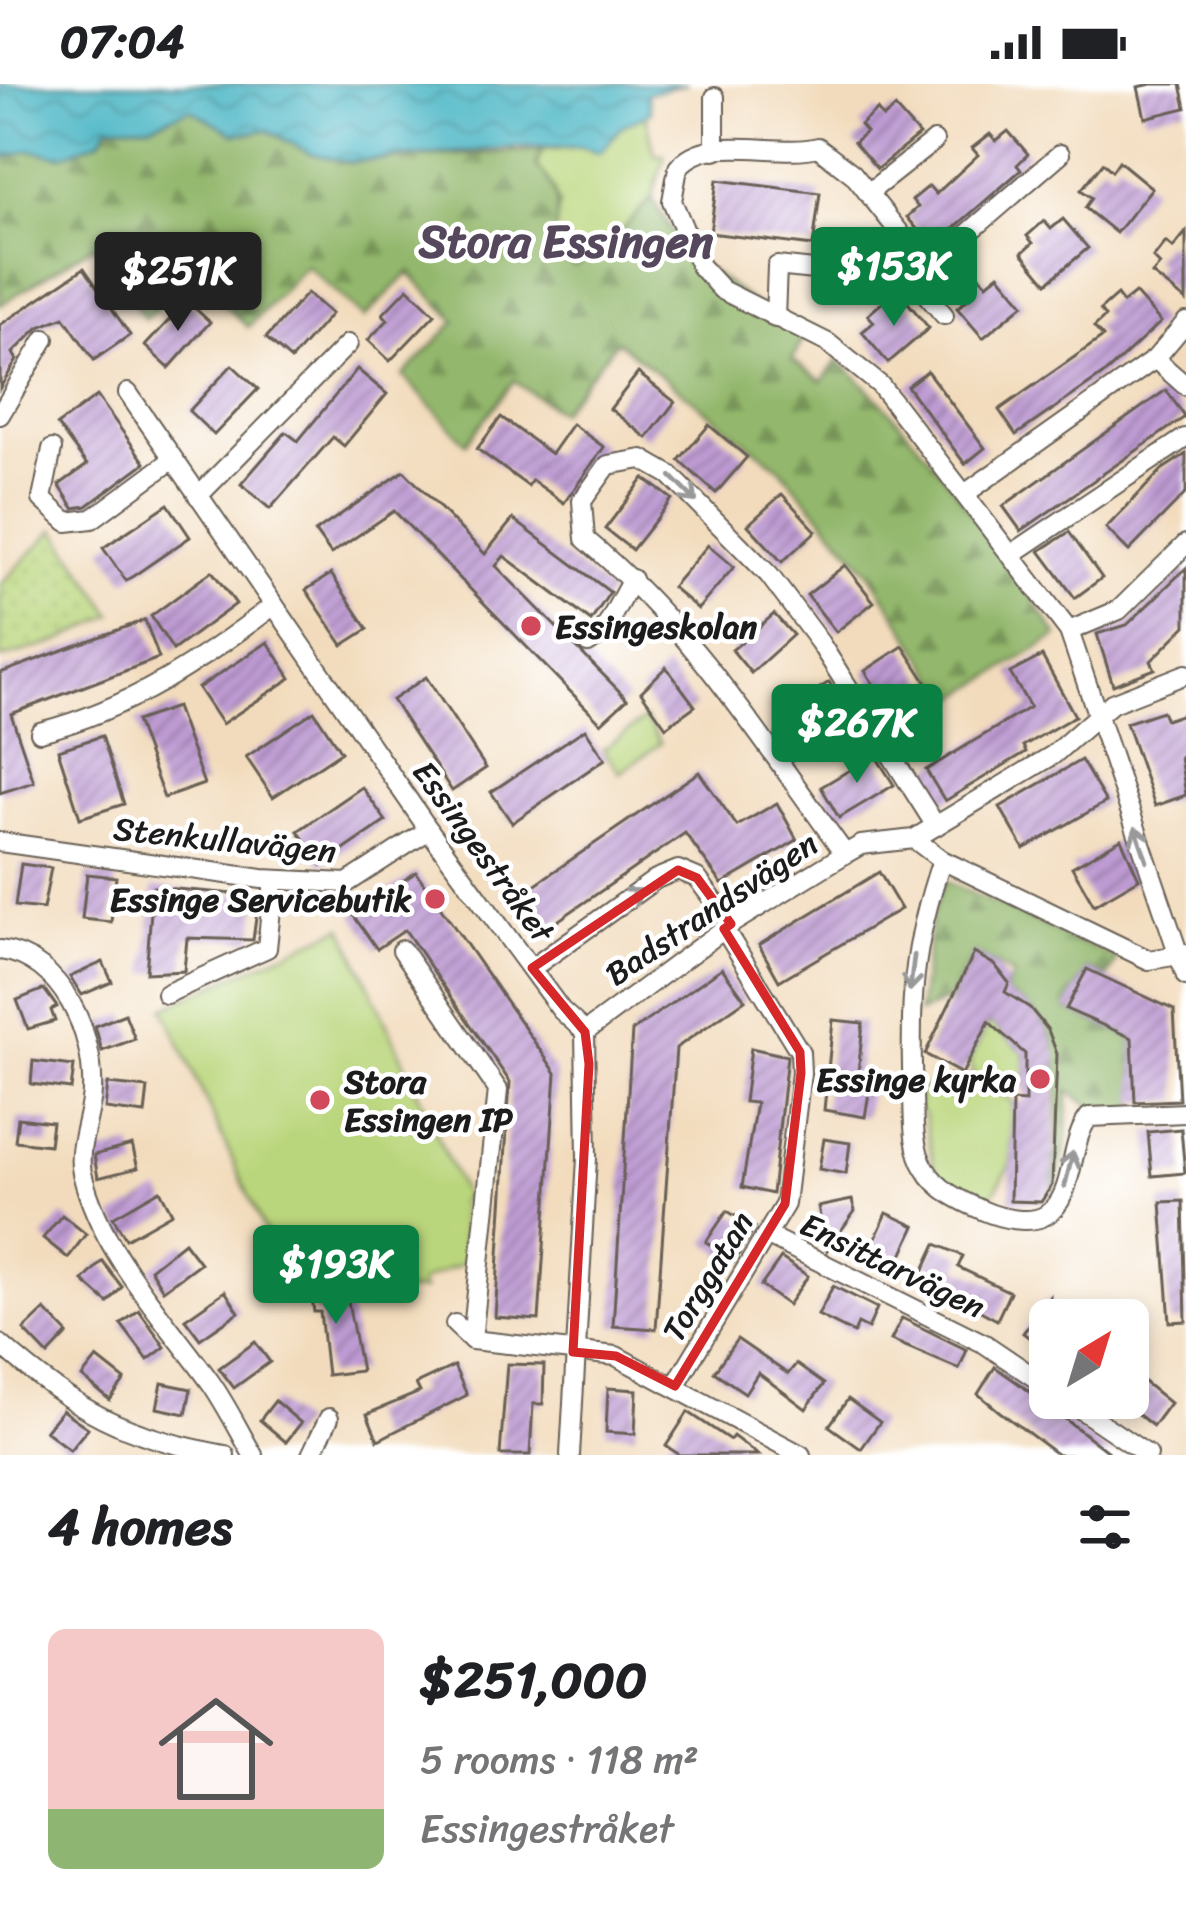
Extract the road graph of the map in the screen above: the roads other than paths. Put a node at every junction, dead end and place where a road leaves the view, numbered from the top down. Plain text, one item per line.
1 (715, 97) dead end
2 (934, 141) dead end
3 (715, 150) junction
4 (1060, 154) dead end
5 (868, 194) junction
6 (928, 268) junction
7 (850, 274) dead end
8 (944, 315) dead end
9 (775, 318) junction
10 (1186, 322) edge
11 (45, 339) dead end
12 (348, 344) dead end
13 (1155, 358) junction
14 (1186, 386) edge
15 (128, 393) dead end
16 (6, 407) edge
17 (1185, 438) edge
18 (52, 449) dead end
19 (172, 460) junction
20 (966, 493) junction
21 (198, 496) junction
22 (1186, 544) edge
23 (1012, 554) junction
24 (632, 579) junction
25 (274, 605) junction
26 (1069, 631) junction
27 (588, 643) dead end
28 (1186, 674) edge
29 (1100, 714) junction
30 (40, 732) dead end
31 (936, 826) junction
32 (429, 830) junction
33 (914, 838) junction
34 (0, 842) edge
35 (845, 854) junction
36 (942, 860) junction
37 (274, 880) junction
38 (728, 927) junction
39 (0, 950) edge
40 (402, 950) dead end
41 (1182, 955) edge
42 (532, 968) junction
43 (1186, 976) edge
44 (166, 994) dead end
45 (585, 1032) junction
46 (1186, 1113) edge
47 (768, 1236) junction
48 (455, 1324) dead end
49 (472, 1340) junction
50 (0, 1344) edge
51 (573, 1352) junction
52 (1029, 1374) edge
53 (675, 1386) junction
54 (328, 1418) dead end
55 (1095, 1419) edge
56 (225, 1455) edge
57 (253, 1455) edge
58 (311, 1455) edge
59 (569, 1455) edge
60 (801, 1455) edge
61 (1148, 1455) edge

1 - 3 street
2 - 5 street
3 - 5 street
3 - 9 street
4 - 6 street
5 - 6 street
6 - 8 street
7 - 9 street
9 - 20 street
10 - 13 street
11 - 16 street
12 - 21 street
13 - 14 street
13 - 20 street
15 - 19 street, Essingestråket
17 - 23 street
18 - 19 street
19 - 21 street, Essingestråket
20 - 23 street
21 - 25 street, Essingestråket
22 - 26 street
23 - 26 street
24 - 27 street
24 -> 31 street
24 - 35 street
25 - 30 street
25 - 32 street, Essingestråket
26 - 29 street
28 - 29 street, Badstrandsvägen
29 - 31 street, Badstrandsvägen
41 -> 29 street
31 - 33 street, Badstrandsvägen
32 - 37 street, Stenkullavägen
32 - 42 street, Essingestråket
33 - 35 street, Badstrandsvägen
33 - 36 street
34 - 37 street, Stenkullavägen
35 - 38 street, Badstrandsvägen
36 - 41 street
36 -> 46 street
37 - 44 street
42 -> 38 street, Torggatan
38 - 45 street, Badstrandsvägen
38 - 47 street, Torggatan
39 - 57 street
40 - 49 street
41 - 43 street
42 - 45 street, Essingestråket
45 - 51 street
47 - 52 street, Ensittarvägen
47 - 53 street, Torggatan
48 - 49 street
49 - 51 street
50 - 56 street
51 - 53 street
51 - 59 street
53 - 60 street
54 - 58 street
55 - 61 street

